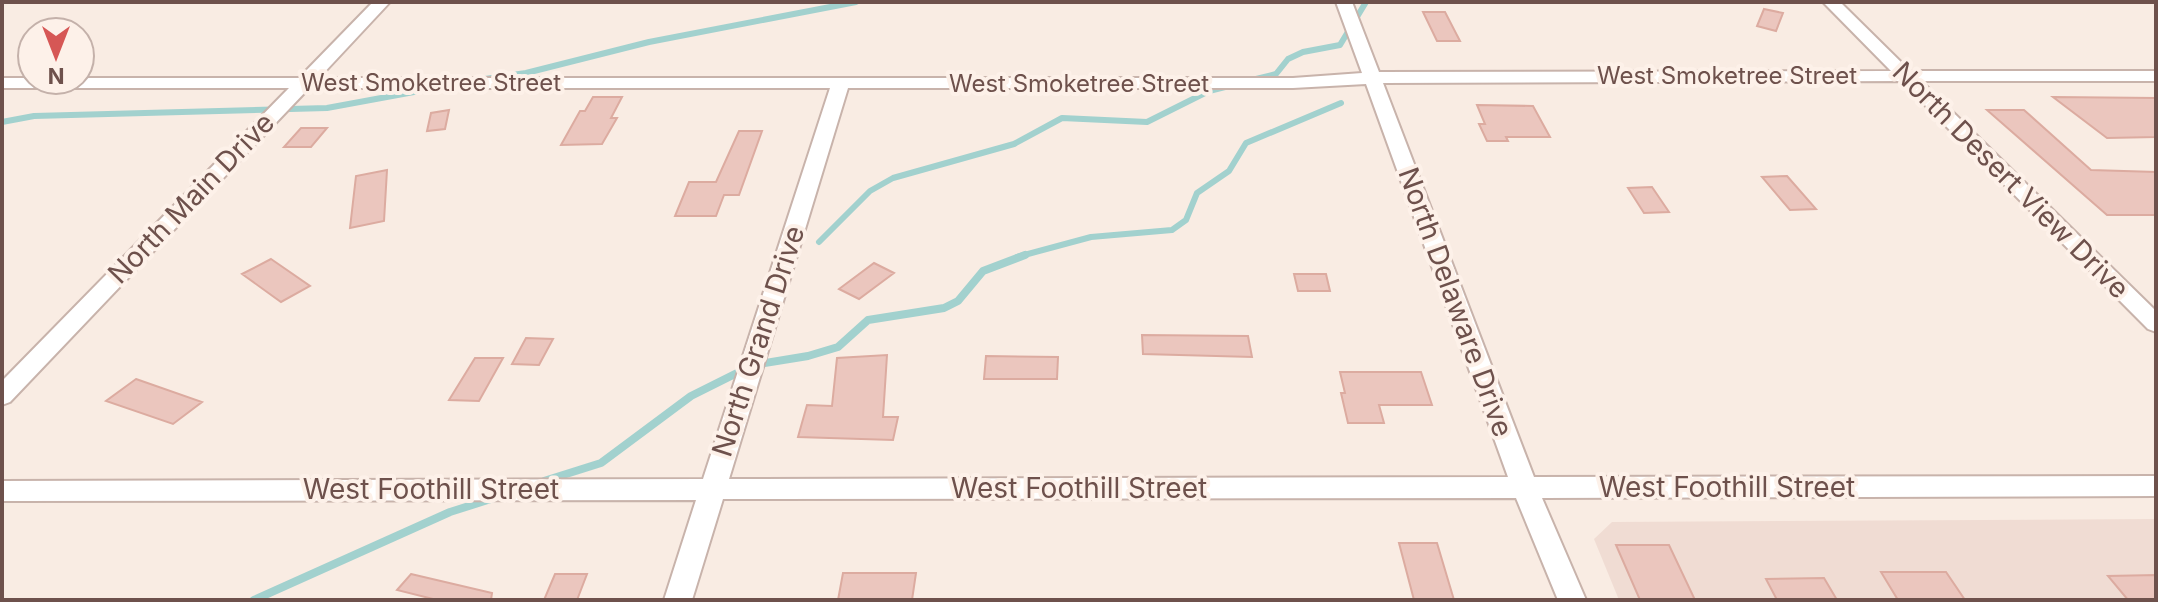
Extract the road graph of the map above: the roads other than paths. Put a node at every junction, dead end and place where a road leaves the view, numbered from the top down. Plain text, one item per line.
1 (382, 2) edge
2 (1344, 2) edge
3 (1831, 2) edge
4 (1906, 75) junction
5 (2156, 76) edge
6 (1372, 78) junction
7 (841, 82) junction
8 (2, 83) edge
9 (302, 83) junction
10 (2156, 324) edge
11 (2, 396) edge
12 (2156, 486) edge
13 (1525, 488) junction
14 (711, 489) junction
15 (2, 491) edge
16 (678, 600) edge
17 (1572, 600) edge

1 - 9 street, North Main Drive
2 - 6 street, North Delaware Drive
3 - 4 street, North Desert View Drive
4 - 5 street, West Smoketree Street
4 - 6 street, West Smoketree Street
4 - 10 street, North Desert View Drive
6 - 7 street, West Smoketree Street
6 - 13 street, North Delaware Drive
7 - 9 street, West Smoketree Street
7 - 14 street, North Grand Drive
8 - 9 street, West Smoketree Street
9 - 11 street, North Main Drive
12 - 13 street, West Foothill Street
13 - 14 street, West Foothill Street
13 - 17 street, North Delaware Drive
14 - 15 street, West Foothill Street
14 - 16 street, North Grand Drive

